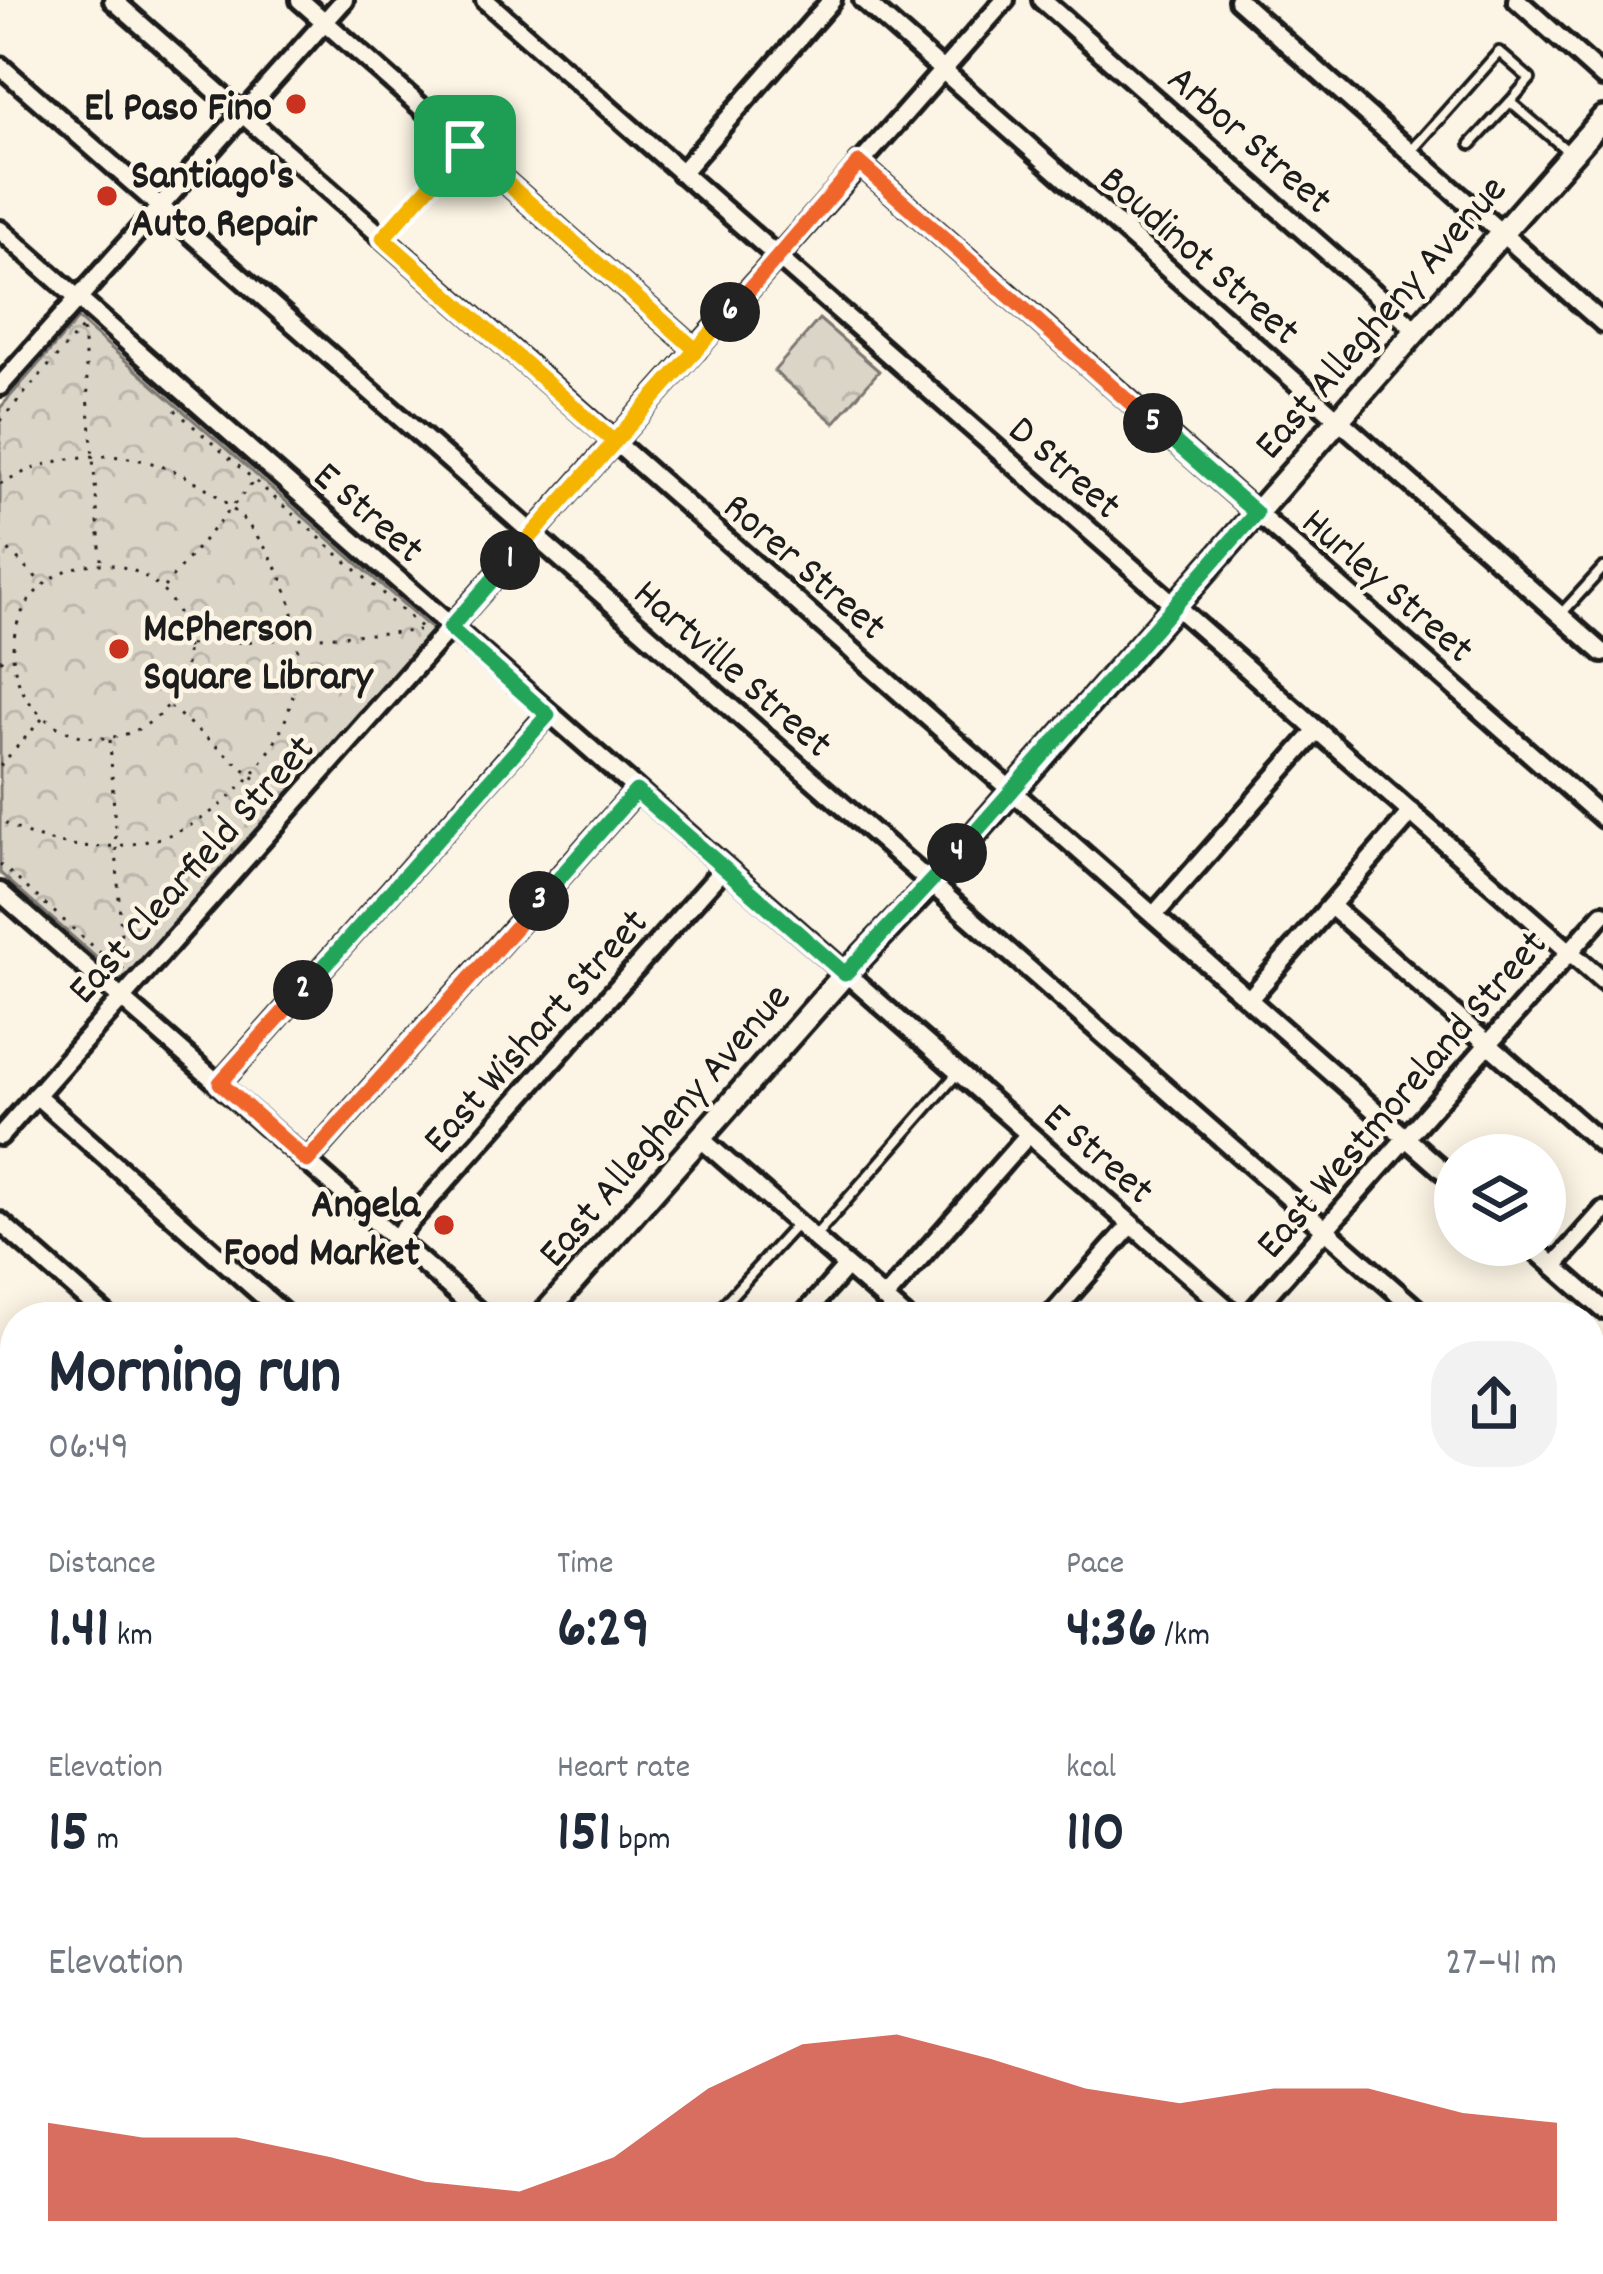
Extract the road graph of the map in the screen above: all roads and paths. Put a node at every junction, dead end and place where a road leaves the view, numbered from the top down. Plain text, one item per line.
1 (112, 0) edge
2 (300, 0) edge
3 (344, 0) edge
4 (485, 0) edge
5 (832, 0) edge
6 (863, 0) edge
7 (1005, 0) edge
8 (1042, 0) edge
9 (1238, 0) edge
10 (1517, 0) edge
11 (325, 22) junction
12 (0, 66) edge
13 (942, 71) junction
14 (1603, 77) edge
15 (1510, 102) junction
16 (242, 114) junction
17 (1603, 118) edge
18 (1472, 144) dead end
19 (465, 146) junction
20 (1410, 152) junction
21 (1571, 154) junction
22 (859, 163) junction
23 (682, 173) junction
24 (160, 207) junction
25 (0, 230) edge
26 (1500, 233) junction
27 (383, 238) junction
28 (778, 257) junction
29 (76, 298) junction
30 (1603, 323) edge
31 (82, 328) junction
32 (1415, 328) junction
33 (100, 344) dead end
34 (696, 350) junction
35 (0, 386) edge
36 (168, 404) dead end
37 (1337, 419) junction
38 (0, 421) edge
39 (614, 442) junction
40 (92, 456) junction
41 (254, 481) junction
42 (0, 484) edge
43 (233, 506) junction
44 (1256, 513) junction
45 (532, 535) junction
46 (0, 542) edge
47 (101, 563) junction
48 (1603, 568) edge
49 (43, 584) junction
50 (163, 589) junction
51 (1173, 606) junction
52 (1560, 616) junction
53 (450, 628) junction
54 (424, 630) junction
55 (297, 640) junction
56 (188, 645) junction
57 (410, 647) dead end
58 (1603, 653) edge
59 (13, 659) junction
60 (0, 660) edge
61 (168, 705) junction
62 (548, 715) junction
63 (44, 718) junction
64 (1317, 730) junction
65 (110, 738) junction
66 (0, 766) edge
67 (252, 777) junction
68 (636, 791) junction
69 (1010, 792) junction
70 (278, 798) dead end
71 (1412, 812) junction
72 (1603, 818) edge
73 (0, 819) edge
74 (118, 848) junction
75 (0, 864) edge
76 (723, 869) junction
77 (930, 885) junction
78 (0, 892) edge
79 (1331, 906) junction
80 (1155, 914) junction
81 (1603, 914) edge
82 (1570, 951) junction
83 (138, 956) dead end
84 (123, 973) junction
85 (845, 974) junction
86 (1603, 981) edge
87 (122, 996) junction
88 (1250, 998) junction
89 (1485, 1045) junction
90 (957, 1074) junction
91 (220, 1083) junction
92 (36, 1095) junction
93 (0, 1136) edge
94 (1027, 1136) junction
95 (700, 1138) junction
96 (1406, 1138) junction
97 (1603, 1145) edge
98 (307, 1161) junction
99 (1434, 1163) edge
100 (1603, 1210) edge
101 (0, 1222) edge
102 (797, 1224) junction
103 (1131, 1225) junction
104 (1326, 1230) junction
105 (396, 1237) junction
106 (814, 1238) junction
107 (1566, 1252) edge
108 (1554, 1266) edge
109 (846, 1267) junction
110 (884, 1299) junction
111 (91, 1302) edge
112 (270, 1302) edge
113 (468, 1302) edge
114 (555, 1302) edge
115 (726, 1302) edge
116 (815, 1302) edge
117 (888, 1302) edge
118 (1063, 1302) edge
119 (1220, 1302) edge
120 (1261, 1302) edge
121 (1408, 1302) edge
122 (1595, 1302) edge

1 - 16 street, Rorer Street
2 - 11 street
3 - 11 street
4 - 23 street, D Street
5 - 23 street
6 - 13 street, Boudinot Street
7 - 13 street, East Clearfield Street
8 - 32 street, Arbor Street
9 - 20 street
10 - 14 street
11 - 16 street
11 - 19 street
12 - 24 street, Hartville Street
13 - 22 street, East Clearfield Street
13 - 37 street, Boudinot Street
15 - 18 lane
15 - 20 lane
15 - 21 lane
16 - 24 street
16 - 27 street, Rorer Street
17 - 21 main road, East Allegheny Avenue
19 - 27 lane
19 - 34 street
20 - 26 street
21 - 26 main road, East Allegheny Avenue
22 - 28 street, East Clearfield Street
22 - 44 street, Hurley Street
23 - 28 street, D Street
24 - 29 street
24 - 45 street, Hartville Street
25 - 29 street, E Street
26 - 30 street
26 - 32 main road, East Allegheny Avenue
27 - 39 street, Rorer Street
28 - 34 street, East Clearfield Street
28 - 51 street, D Street
29 - 35 street
29 - 53 street, E Street
31 - 33 path
31 - 38 path
31 - 40 path
32 - 37 main road, East Allegheny Avenue
34 - 39 street, East Clearfield Street
36 - 41 path
37 - 44 main road, East Allegheny Avenue
37 - 52 street, Boudinot Street
39 - 45 street, East Clearfield Street
39 - 69 street, Rorer Street
40 - 42 path
40 - 43 path
40 - 47 path
41 - 43 path
41 - 54 path
43 - 50 path
43 - 55 path
44 - 51 main road, East Allegheny Avenue
44 - 72 street, Hurley Street
45 - 53 street, East Clearfield Street
45 - 77 street, Hartville Street
46 - 49 path
47 - 49 path
47 - 50 path
48 - 52 lane
49 - 59 path
50 - 56 path
51 - 64 street, D Street
51 - 69 main road, East Allegheny Avenue
52 - 58 street, Boudinot Street
53 - 62 street, E Street
53 - 87 street, East Clearfield Street
54 - 55 path
54 - 57 path
55 - 56 path
55 - 67 path
56 - 61 path
59 - 60 path
59 - 63 path
61 - 65 path
61 - 67 path
62 - 68 street, E Street
62 - 91 street
63 - 65 path
63 - 66 path
64 - 71 street, D Street
64 - 80 street
65 - 74 path
67 - 70 path
67 - 74 path
68 - 76 street, E Street
68 - 98 street
69 - 77 main road, East Allegheny Avenue
69 - 80 street, Rorer Street
71 - 79 street
71 - 82 street, D Street
73 - 74 path
74 - 84 path
75 - 84 path
76 - 85 street, E Street
76 - 105 street, East Wishart Street
77 - 85 main road, East Allegheny Avenue
77 - 104 street, Hartville Street
78 - 87 street
79 - 88 street
79 - 89 street
80 - 88 street, Rorer Street
81 - 82 street, East Westmoreland Street
82 - 86 street, D Street
82 - 89 street, East Westmoreland Street
83 - 84 path
85 - 90 street, E Street
85 - 95 main road, East Allegheny Avenue
87 - 91 street
87 - 92 street, East Clearfield Street
88 - 96 street, Rorer Street
89 - 96 street, East Westmoreland Street
89 - 97 street
90 - 94 street, E Street
90 - 106 lane
91 - 98 street
92 - 93 street, East Clearfield Street
92 - 112 street
94 - 103 street, E Street
94 - 110 street
95 - 102 street
95 - 114 main road, East Allegheny Avenue
96 - 99 street, Rorer Street
96 - 104 street, East Westmoreland Street
98 - 105 street
100 - 107 street
101 - 111 street
102 - 106 street
102 - 115 lane
103 - 118 street
103 - 119 street, E Street
104 - 120 street, East Westmoreland Street
104 - 121 street, Hartville Street
105 - 113 street
106 - 109 street
108 - 122 street
109 - 110 street
109 - 116 street
110 - 117 street

